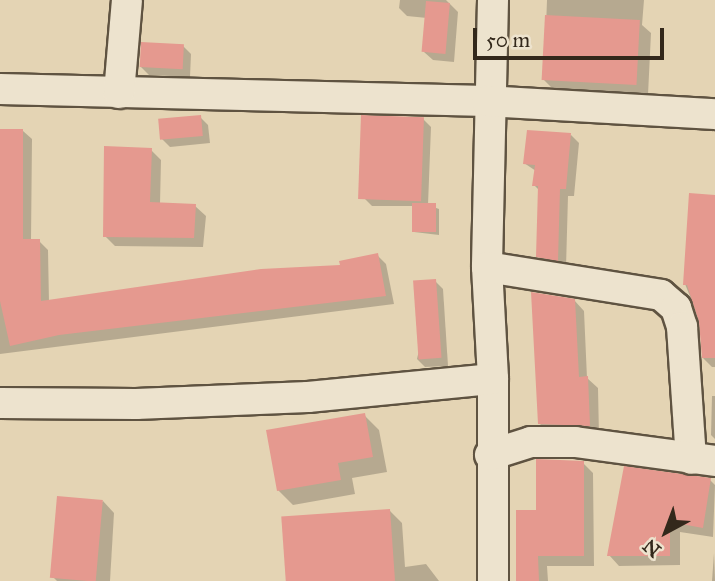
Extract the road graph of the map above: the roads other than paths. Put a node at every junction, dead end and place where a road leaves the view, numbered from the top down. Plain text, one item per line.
1 (127, 0) edge
2 (493, 0) edge
3 (13, 89) edge
4 (119, 93) junction
5 (487, 102) junction
6 (0, 109) edge
7 (715, 114) edge
8 (487, 267) junction
9 (493, 379) junction
10 (0, 403) edge
11 (490, 455) junction
12 (703, 460) edge
13 (493, 581) edge

1 - 4 street
2 - 5 street
3 - 4 street
3 - 6 street
4 - 5 street
5 - 7 street
5 - 8 street
8 - 9 street
8 - 12 street
9 - 10 street
9 - 11 street
11 - 12 street
11 - 13 street

